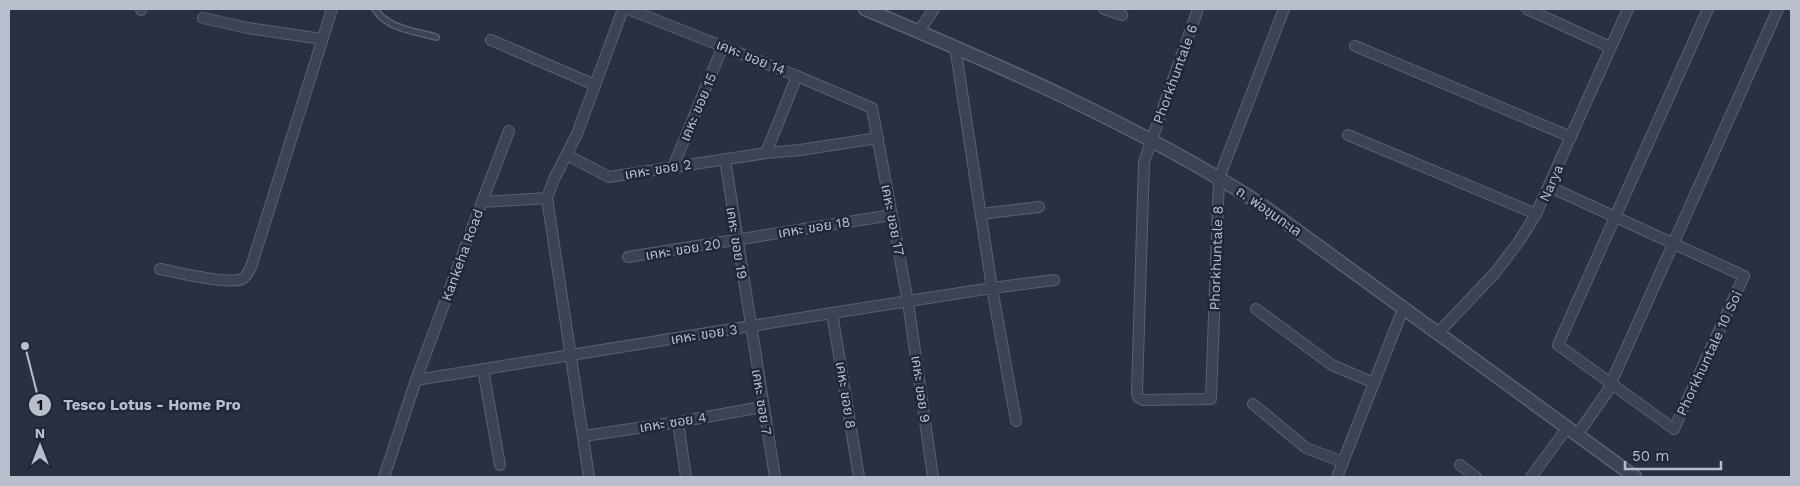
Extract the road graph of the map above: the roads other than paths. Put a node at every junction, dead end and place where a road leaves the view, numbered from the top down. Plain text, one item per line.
1 (332, 9) edge
2 (375, 9) edge
3 (622, 9) edge
4 (628, 9) edge
5 (865, 9) edge
6 (934, 9) edge
7 (1104, 9) edge
8 (1198, 9) edge
9 (1284, 9) edge
10 (1526, 9) edge
11 (1628, 9) edge
12 (1708, 9) edge
13 (1778, 9) edge
14 (1122, 16) dead end
15 (203, 18) dead end
16 (919, 32) junction
17 (436, 37) dead end
18 (322, 39) junction
19 (491, 40) dead end
20 (723, 46) junction
21 (955, 46) junction
22 (1355, 46) dead end
23 (1610, 47) junction
24 (797, 76) junction
25 (595, 85) junction
26 (872, 108) joint
27 (509, 131) dead end
28 (1348, 134) dead end
29 (1571, 137) junction
30 (878, 138) junction
31 (1152, 139) junction
32 (766, 153) junction
33 (567, 155) junction
34 (725, 159) junction
35 (673, 167) junction
36 (1219, 178) junction
37 (1550, 187) junction
38 (547, 198) junction
39 (482, 202) junction
40 (1039, 207) dead end
41 (981, 214) junction
42 (1536, 214) junction
43 (892, 215) junction
44 (1614, 216) junction
45 (737, 240) junction
46 (1674, 244) junction
47 (628, 257) dead end
48 (160, 269) dead end
49 (1054, 280) dead end
50 (992, 288) junction
51 (908, 302) junction
52 (1256, 309) dead end
53 (1403, 309) junction
54 (832, 313) junction
55 (750, 326) junction
56 (1437, 334) junction
57 (571, 355) junction
58 (483, 369) junction
59 (416, 380) junction
60 (1374, 383) junction
61 (1610, 384) junction
62 (1211, 399) joint
63 (1253, 404) dead end
64 (762, 407) junction
65 (1016, 421) dead end
66 (678, 422) junction
67 (1572, 431) junction
68 (584, 436) junction
69 (1343, 462) junction
70 (500, 465) dead end
71 (1460, 465) dead end
72 (384, 477) edge
73 (589, 477) edge
74 (686, 477) edge
75 (775, 477) edge
76 (860, 477) edge
77 (934, 477) edge
78 (1337, 477) edge
79 (1476, 477) edge
80 (1531, 477) edge
81 (1635, 477) edge

1 - 18 street
2 - 17 lane
3 - 25 street
4 - 20 street, เคหะ ขอย 14
5 - 16 street, ถ. พ่อขุนทะเล
6 - 16 street
7 - 14 street
8 - 31 street, Phorkhuntale 6
9 - 36 street, Phorkhuntale 8
10 - 23 street
11 - 23 street, Narya
12 - 44 street
13 - 46 street
15 - 18 street
16 - 21 street, ถ. พ่อขุนทะเล
18 - 48 street
19 - 25 street
20 - 24 street, เคหะ ขอย 14
20 - 35 street, เคหะ ขอย 15
21 - 31 street, ถ. พ่อขุนทะเล
21 - 41 street
22 - 29 street
23 - 29 street, Narya
24 - 26 street, เคหะ ขอย 14
24 - 32 street
25 - 33 street
26 - 30 street, เคหะ ขอย 17
27 - 39 street
28 - 42 street
29 - 37 street, Narya
30 - 32 street
30 - 43 street, เคหะ ขอย 17
31 - 36 street, ถ. พ่อขุนทะเล
31 - 62 street, Phorkhuntale 6
32 - 34 street
33 - 35 street, เคหะ ขอย 2
33 - 38 street
34 - 35 street, เคหะ ขอย 2
34 - 45 street, เคหะ ขอย 19
36 - 53 street, ถ. พ่อขุนทะเล
36 - 62 street, Phorkhuntale 8
37 - 42 street, Narya
37 - 44 street, Phorkhuntale 10 Soi
38 - 39 street, Kankeha Road
38 - 57 street
39 - 59 street, Kankeha Road
40 - 41 street
41 - 50 street
42 - 56 street, Narya
43 - 45 street, เคหะ ขอย 18
43 - 51 street, เคหะ ขอย 17
44 - 46 street, Phorkhuntale 10 Soi
44 - 61 street, Phorkhuntale 10 Soi
45 - 47 street, เคหะ ขอย 20
45 - 55 street, เคหะ ขอย 19
46 - 61 street
46 - 61 street, Phorkhuntale 10 Soi
49 - 50 street, เคหะ ขอย 3
50 - 51 street, เคหะ ขอย 3
50 - 65 street
51 - 54 street, เคหะ ขอย 3
51 - 77 street, เคหะ ขอย 9
52 - 60 street
53 - 56 street, ถ. พ่อขุนทะเล
53 - 60 street
54 - 55 street, เคหะ ขอย 3
54 - 76 street, เคหะ ขอย 8
55 - 57 street, เคหะ ขอย 3
55 - 64 street, เคหะ ซอย 7
56 - 67 street, ถ. พ่อขุนทะเล
57 - 58 street, เคหะ ขอย 3
57 - 68 street
58 - 59 street, เคหะ ขอย 3
58 - 70 street
59 - 72 street, Kankeha Road
60 - 69 street
61 - 67 street
63 - 69 street
64 - 66 street, เคหะ ซอย 4
64 - 75 street, เคหะ ซอย 7
66 - 68 street, เคหะ ซอย 4
66 - 74 street
67 - 80 street
67 - 81 street, ถ. พ่อขุนทะเล
68 - 73 street
69 - 78 street
71 - 79 street

